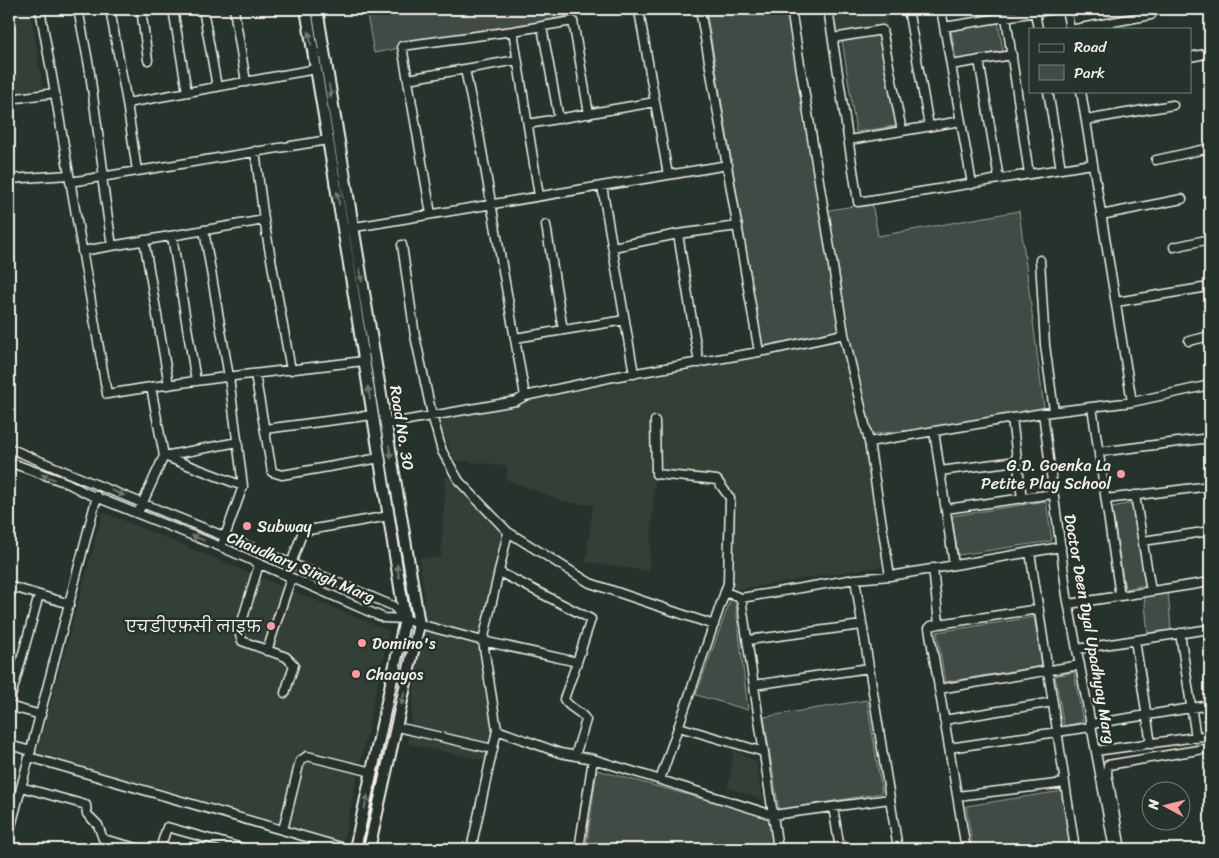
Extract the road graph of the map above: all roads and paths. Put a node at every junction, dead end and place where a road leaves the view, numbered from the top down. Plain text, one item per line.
1 (40, 9) edge
2 (78, 9) edge
3 (110, 9) edge
4 (141, 9) edge
5 (173, 9) edge
6 (203, 9) edge
7 (234, 9) edge
8 (306, 9) edge
9 (317, 9) edge
10 (651, 9) edge
11 (700, 9) edge
12 (791, 9) edge
13 (828, 9) edge
14 (908, 9) edge
15 (941, 9) edge
16 (1055, 9) edge
17 (1066, 9) edge
18 (1035, 12) junction
19 (1151, 16) dead end
20 (1006, 17) junction
21 (542, 27) junction
22 (944, 27) junction
23 (1038, 28) edge
24 (1070, 28) edge
25 (1081, 28) edge
26 (513, 31) junction
27 (833, 38) junction
28 (1210, 52) edge
29 (1012, 55) junction
30 (1192, 56) edge
31 (148, 60) dead end
32 (517, 60) junction
33 (979, 60) junction
34 (951, 65) junction
35 (316, 69) junction
36 (465, 69) junction
37 (408, 80) junction
38 (246, 82) junction
39 (217, 87) junction
40 (188, 92) junction
41 (1048, 92) edge
42 (1081, 92) edge
43 (55, 93) junction
44 (9, 99) edge
45 (655, 102) junction
46 (127, 103) junction
47 (1173, 105) dead end
48 (589, 114) junction
49 (559, 119) junction
50 (1086, 120) junction
51 (961, 121) junction
52 (528, 124) junction
53 (929, 126) junction
54 (902, 131) junction
55 (328, 140) junction
56 (849, 140) junction
57 (1210, 148) edge
58 (254, 151) junction
59 (1156, 160) dead end
60 (1092, 164) junction
61 (728, 165) junction
62 (1061, 169) junction
63 (137, 171) junction
64 (1029, 174) junction
65 (668, 175) junction
66 (103, 177) junction
67 (69, 178) junction
68 (9, 179) edge
69 (999, 179) junction
70 (972, 184) junction
71 (602, 186) junction
72 (539, 196) junction
73 (1182, 199) dead end
74 (492, 204) junction
75 (431, 214) junction
76 (1101, 215) junction
77 (264, 220) junction
78 (546, 226) dead end
79 (738, 226) junction
80 (348, 228) junction
81 (204, 230) junction
82 (678, 234) junction
83 (172, 236) junction
84 (1210, 239) edge
85 (144, 240) junction
86 (112, 246) junction
87 (402, 246) dead end
88 (613, 247) junction
89 (1174, 247) dead end
90 (82, 251) junction
91 (1040, 260) dead end
92 (1202, 288) dead end
93 (1116, 302) junction
94 (625, 320) junction
95 (563, 330) junction
96 (844, 334) junction
97 (1210, 336) edge
98 (515, 338) junction
99 (1190, 340) dead end
100 (765, 351) dead end
101 (364, 361) junction
102 (699, 363) junction
103 (291, 370) junction
104 (255, 374) junction
105 (634, 374) junction
106 (229, 376) junction
107 (196, 381) junction
108 (169, 385) junction
109 (1210, 385) edge
110 (151, 388) junction
111 (525, 396) junction
112 (1132, 402) junction
113 (1092, 406) junction
114 (1054, 412) junction
115 (1043, 413) junction
116 (373, 415) junction
117 (432, 415) junction
118 (1012, 418) junction
119 (654, 421) dead end
120 (386, 424) junction
121 (265, 430) junction
122 (934, 431) junction
123 (1210, 438) edge
124 (238, 442) junction
125 (870, 442) junction
126 (9, 448) edge
127 (1099, 452) junction
128 (164, 456) junction
129 (380, 458) junction
130 (1017, 461) junction
131 (9, 462) edge
132 (940, 471) junction
133 (243, 486) junction
134 (1210, 486) edge
135 (1054, 494) junction
136 (1136, 495) junction
137 (98, 496) junction
138 (1022, 499) junction
139 (1106, 499) junction
140 (142, 503) junction
141 (946, 510) junction
142 (138, 513) junction
143 (389, 516) junction
144 (508, 532) junction
145 (1210, 532) edge
146 (224, 537) junction
147 (1143, 541) junction
148 (221, 547) junction
149 (1061, 547) junction
150 (1030, 552) junction
151 (259, 564) junction
152 (291, 564) junction
153 (954, 565) junction
154 (932, 568) junction
155 (499, 572) junction
156 (890, 576) junction
157 (291, 578) junction
158 (855, 579) junction
159 (1210, 582) edge
160 (10, 587) edge
161 (1151, 591) junction
162 (725, 592) junction
163 (39, 595) junction
164 (1120, 596) junction
165 (9, 597) edge
166 (741, 598) junction
167 (70, 604) junction
168 (1068, 604) junction
169 (1039, 609) junction
170 (405, 619) junction
171 (419, 624) junction
172 (939, 624) junction
173 (714, 625) junction
174 (862, 625) junction
175 (1210, 629) edge
176 (1180, 634) junction
177 (748, 640) junction
178 (1135, 640) junction
179 (483, 641) junction
180 (1077, 649) junction
181 (268, 651) junction
182 (577, 662) junction
183 (1080, 666) junction
184 (869, 668) junction
185 (1048, 671) junction
186 (754, 685) junction
187 (939, 689) junction
188 (285, 694) dead end
189 (1053, 702) junction
190 (9, 705) edge
191 (1210, 705) edge
192 (1191, 708) junction
193 (40, 714) junction
194 (1146, 715) junction
195 (944, 720) junction
196 (1091, 726) junction
197 (397, 727) junction
198 (679, 727) junction
199 (497, 730) junction
200 (1058, 732) junction
201 (1210, 736) edge
202 (1196, 738) junction
203 (9, 744) edge
204 (1151, 744) junction
205 (949, 748) junction
206 (1210, 748) edge
207 (493, 750) junction
208 (1096, 751) junction
209 (764, 752) junction
210 (30, 754) junction
211 (575, 756) junction
212 (593, 760) junction
213 (372, 772) junction
214 (660, 780) junction
215 (1065, 783) junction
216 (21, 787) junction
217 (957, 796) junction
218 (890, 798) junction
219 (833, 807) junction
220 (773, 815) junction
221 (11, 819) edge
222 (283, 830) junction
223 (9, 834) edge
224 (223, 846) edge
225 (141, 849) edge
226 (160, 849) edge
227 (246, 849) edge
228 (348, 849) edge
229 (355, 849) edge
230 (369, 849) edge
231 (471, 849) edge
232 (579, 849) edge
233 (778, 849) edge
234 (840, 849) edge
235 (898, 849) edge
236 (966, 849) edge
237 (1075, 849) edge
238 (1114, 849) edge
239 (1121, 849) edge

1 - 43 street
2 - 66 street
3 - 46 street
4 - 31 street
5 - 40 street
6 - 39 street
7 - 38 street
35 -> 8 street, Road No. 30
9 -> 80 street, Road No. 30
10 - 45 street
11 - 61 street
12 - 96 street
13 - 27 street
14 - 53 street
15 - 22 street
16 - 18 street
17 - 24 street
18 - 20 street
18 - 23 street
19 - 25 street
20 - 22 street
20 - 29 street
21 - 26 street
21 - 48 street
21 - 49 street
22 - 34 street
26 - 32 street
26 - 37 street
27 - 54 street
27 - 56 street
28 - 30 street
29 - 33 street
29 - 64 street
32 - 36 street
32 - 52 street
33 - 34 street
33 - 69 street
34 - 51 street
35 - 38 street
35 - 55 street, Road No. 30
36 - 37 street
36 - 74 street
37 - 75 street
38 - 39 street
39 - 40 street
40 - 46 street
41 - 62 street
42 - 50 street
43 - 44 street
43 - 67 street
45 - 48 street
45 - 65 street
46 - 63 street
47 - 50 street
48 - 49 street
49 - 52 street
50 - 60 street
51 - 53 street
51 - 70 street
52 - 72 street
53 - 54 street
54 - 56 street
55 - 58 street
80 -> 55 street, Road No. 30
56 - 70 street
57 - 59 street
58 - 63 street
58 - 77 street
60 - 62 street
60 - 76 street
61 - 65 street
61 - 79 street
62 - 64 street
63 - 66 street
64 - 69 street
65 - 71 street
66 - 67 street
66 - 86 street
67 - 68 street
67 - 90 street
69 - 70 street
71 - 72 street
71 - 88 street
72 - 74 street
73 - 76 street
74 - 75 street
74 - 98 street
75 - 80 street
76 - 93 street
77 - 81 street
77 - 103 street
78 - 95 street
79 - 82 street
79 - 102 street
80 - 101 street, Road No. 30
80 -> 120 street, Road No. 30
81 - 83 street
81 - 106 street
82 - 88 street
82 - 102 street
83 - 85 street
83 - 107 street
84 - 89 street
85 - 86 street
85 - 108 street
86 - 90 street
87 - 117 street
88 - 94 street
90 - 110 street
91 - 114 street
92 - 93 street
93 - 112 street
94 - 95 street
94 - 105 street
95 - 98 street
96 - 100 street
96 - 125 street
97 - 99 street
98 - 111 street
101 - 103 street
116 -> 101 street, Road No. 30
102 - 105 street
103 - 104 street
104 - 106 street
104 - 121 street
105 - 111 street
106 - 107 street
106 - 124 street
107 - 108 street
108 - 110 street
109 - 112 street
110 - 128 street
111 - 117 street
112 - 113 street
113 - 114 street
113 - 127 street
114 - 115 street
115 - 118 street
115 - 135 street, Doctor Deen Dyal Upadhyay Marg
116 - 121 street
116 - 129 street, Road No. 30
117 - 120 street
117 - 144 street
118 - 122 street
118 - 130 street
119 - 162 street
120 -> 171 street, Road No. 30
121 - 129 street
122 - 125 street
122 - 132 street
123 - 127 street
124 - 128 street
124 - 133 street
125 - 156 street
126 -> 140 street, Chaudhary Singh Marg
127 - 139 street
128 - 133 street
128 - 140 street
129 - 143 street, Road No. 30
130 - 132 street
130 - 138 street
137 -> 131 street, Chaudhary Singh Marg
132 - 141 street
133 - 146 street
134 - 136 street
135 - 138 street
135 - 149 street, Doctor Deen Dyal Upadhyay Marg
136 - 139 street
136 - 147 street
137 - 142 street, Chaudhary Singh Marg
137 - 167 street
138 - 141 street
139 - 164 street
140 - 142 street
140 - 146 street, Chaudhary Singh Marg
141 - 153 street
148 -> 142 street, Chaudhary Singh Marg
143 - 152 street
170 -> 143 street, Road No. 30
144 - 155 street
144 - 173 street
145 - 147 street
146 - 148 street
146 - 152 street, Chaudhary Singh Marg
147 - 161 street
148 - 151 street, Chaudhary Singh Marg
149 - 150 street
149 - 168 street, Doctor Deen Dyal Upadhyay Marg
150 - 153 street
150 - 169 street
151 - 157 street, Chaudhary Singh Marg
151 - 181 street
152 - 170 street, Chaudhary Singh Marg
153 - 154 street
154 - 156 street
154 - 172 street
155 - 179 street
155 - 182 street
156 - 158 street
157 - 170 street, Chaudhary Singh Marg
157 - 181 street
158 - 166 street
158 - 174 street
159 - 161 street
160 - 163 street
160 - 165 street
161 - 164 street
162 - 166 street
162 - 173 street
163 - 167 street
163 - 190 street
164 - 168 street
166 - 177 street
167 - 193 street
168 - 180 street, Doctor Deen Dyal Upadhyay Marg
169 - 172 street
169 - 185 street
170 - 171 street
170 - 213 street, Road No. 30
171 - 179 street
171 -> 197 street, Road No. 30
172 - 187 street
173 - 198 street
174 - 177 street
174 - 184 street
175 - 176 street
176 - 178 street
176 - 192 street
177 - 186 street
178 - 180 street
178 - 194 street
179 - 182 street
179 - 199 street
180 - 183 street, Doctor Deen Dyal Upadhyay Marg
181 - 188 street
182 - 211 street
183 - 185 street
183 - 196 street, Doctor Deen Dyal Upadhyay Marg
184 - 186 street
184 - 218 street
185 - 187 street
185 - 189 street
186 - 209 street
187 - 195 street
189 - 195 street
189 - 200 street
190 - 193 street
191 - 192 street
192 - 194 street
192 - 202 street
193 - 210 street
194 - 196 street
194 - 204 street
195 - 205 street
196 - 200 street
196 - 208 street, Doctor Deen Dyal Upadhyay Marg
197 - 207 street
197 - 230 street, Road No. 30
198 - 209 street
198 - 214 street
199 - 207 street
199 - 211 street
200 - 205 street
200 - 215 street
201 - 202 street
202 - 204 street
203 - 210 street
204 - 208 street
205 - 217 street
206 - 239 street
207 - 231 street
208 - 238 street, Doctor Deen Dyal Upadhyay Marg
209 - 220 street
210 - 216 street
210 - 222 street
211 - 212 street
212 - 214 street
212 - 232 street
213 - 222 street
229 -> 213 street, Road No. 30
214 - 220 street
215 - 217 street
215 - 237 street
216 - 221 street
216 - 225 street
217 - 236 street
218 - 219 street
218 - 235 street
219 - 220 street
219 - 234 street
220 - 233 street
221 - 223 street
222 - 228 street
224 - 226 street
224 - 227 street

